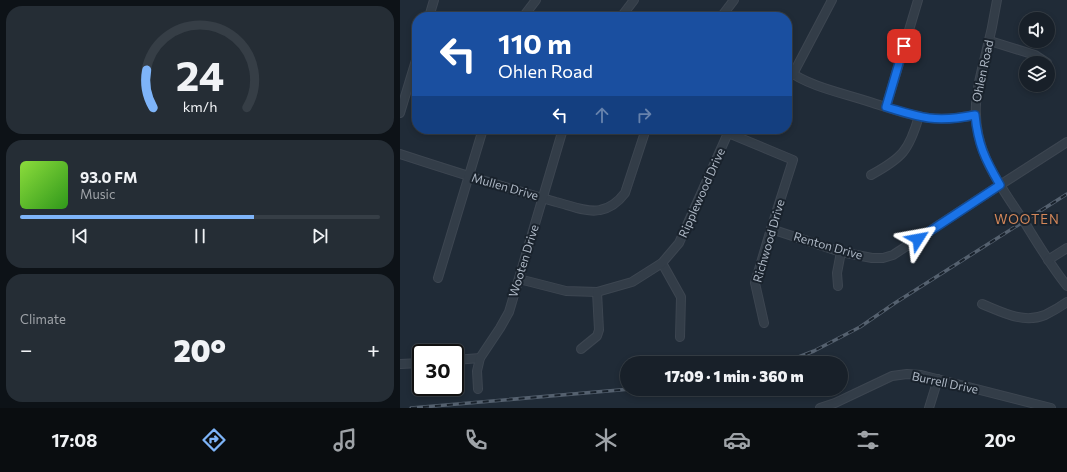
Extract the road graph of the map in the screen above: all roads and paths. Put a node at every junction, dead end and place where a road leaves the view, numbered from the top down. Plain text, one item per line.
1 (434, 0) edge
2 (536, 0) edge
3 (634, 0) edge
4 (734, 0) edge
5 (832, 0) edge
6 (918, 0) edge
7 (997, 0) edge
8 (430, 12) edge
9 (527, 12) edge
10 (625, 12) edge
11 (725, 12) edge
12 (990, 41) junction
13 (1035, 56) edge
14 (792, 69) edge
15 (412, 73) edge
16 (792, 73) edge
17 (886, 107) junction
18 (400, 113) edge
19 (975, 115) junction
20 (919, 116) junction
21 (482, 134) edge
22 (562, 134) edge
23 (644, 134) edge
24 (725, 134) edge
25 (733, 134) edge
26 (1067, 142) edge
27 (400, 154) edge
28 (871, 175) dead end
29 (469, 176) junction
30 (1000, 185) junction
31 (543, 198) junction
32 (771, 229) junction
33 (1067, 248) edge
34 (842, 252) junction
35 (1048, 260) junction
36 (662, 263) junction
37 (438, 278) dead end
38 (519, 279) junction
39 (838, 286) dead end
40 (1067, 286) edge
41 (597, 292) junction
42 (1067, 302) edge
43 (982, 304) dead end
44 (764, 323) dead end
45 (680, 337) dead end
46 (581, 349) dead end
47 (480, 358) junction
48 (464, 359) edge
49 (412, 363) edge
50 (400, 364) edge
51 (938, 379) junction
52 (478, 389) dead end
53 (1027, 405) edge
54 (820, 408) edge
55 (929, 408) edge
56 (1051, 408) edge

1 - 8 street
2 - 9 street
3 - 10 street
4 - 11 street
5 - 14 street
6 - 17 street
7 - 12 street, Ohlen Road
12 - 13 street
12 - 19 street, Ohlen Road
15 - 18 street
16 - 17 street
17 - 20 street
19 - 20 street
19 - 30 street, Ohlen Road
20 - 28 street
21 - 29 street
22 - 31 street, Wooten Drive
23 - 31 street, Mullen Drive
24 - 36 street, Ripplewood Drive
25 - 32 street, Richwood Drive
26 - 30 street, Renton Drive
27 - 29 street, Mullen Drive
29 - 31 street, Mullen Drive
29 - 37 street
30 - 34 street, Renton Drive
30 - 35 street, Ohlen Road
31 - 38 street, Wooten Drive
32 - 34 street, Renton Drive
32 - 44 street, Richwood Drive
33 - 35 street
34 - 39 street
35 - 40 street, Ohlen Road
36 - 41 street, Ripplewood Drive
36 - 45 street
38 - 41 street, Ripplewood Drive
38 - 47 street, Wooten Drive
41 - 46 street
42 - 43 street
47 - 48 street
47 - 52 street, Wooten Drive
49 - 50 street
51 - 53 street, Burrell Drive
51 - 54 street, Burrell Drive
51 - 55 street
53 - 56 street, Burrell Drive

